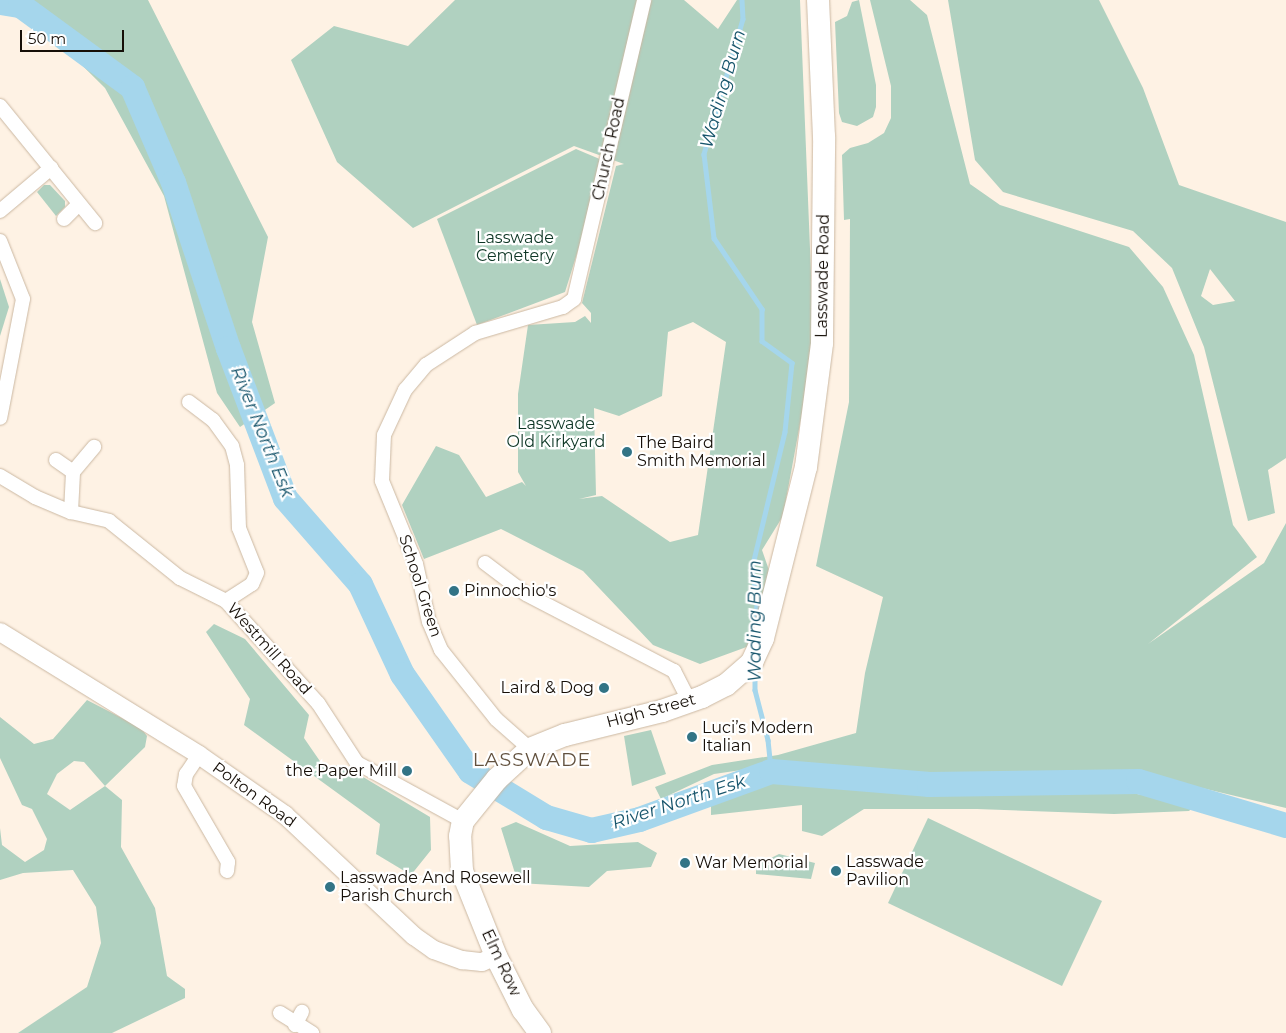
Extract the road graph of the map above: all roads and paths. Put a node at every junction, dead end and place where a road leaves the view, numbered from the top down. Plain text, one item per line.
1 (644, 0) edge
2 (818, 0) edge
3 (0, 106) edge
4 (51, 168) junction
5 (79, 204) junction
6 (0, 211) edge
7 (64, 218) dead end
8 (95, 223) dead end
9 (0, 241) edge
10 (189, 402) dead end
11 (0, 418) edge
12 (94, 448) dead end
13 (56, 460) dead end
14 (73, 472) junction
15 (0, 476) edge
16 (382, 481) joint
17 (71, 512) junction
18 (788, 548) joint
19 (485, 563) dead end
20 (226, 601) junction
21 (0, 632) edge
22 (686, 695) junction
23 (524, 754) junction
24 (199, 755) junction
25 (470, 813) junction
26 (227, 871) dead end
27 (496, 956) junction
28 (280, 1013) dead end
29 (312, 1033) edge
30 (540, 1033) edge

1 - 16 street, Church Road
2 - 18 main road, Lasswade Road
3 - 4 street
4 - 5 street
4 - 6 street
5 - 7 street
5 - 8 street
9 - 11 street
10 - 20 street
12 - 14 street
13 - 14 street
14 - 17 street
15 - 17 street, Westmill Road
16 - 23 street, School Green
17 - 20 street, Westmill Road
18 - 22 main road, High Street
19 - 22 street
20 - 25 street, Westmill Road
21 - 24 street, Polton Road
22 - 23 main road, High Street
23 - 25 main road, High Street
24 - 26 street
24 - 27 street, Polton Road
25 - 27 main road, Elm Row
27 - 30 main road, Elm Row
28 - 29 street

